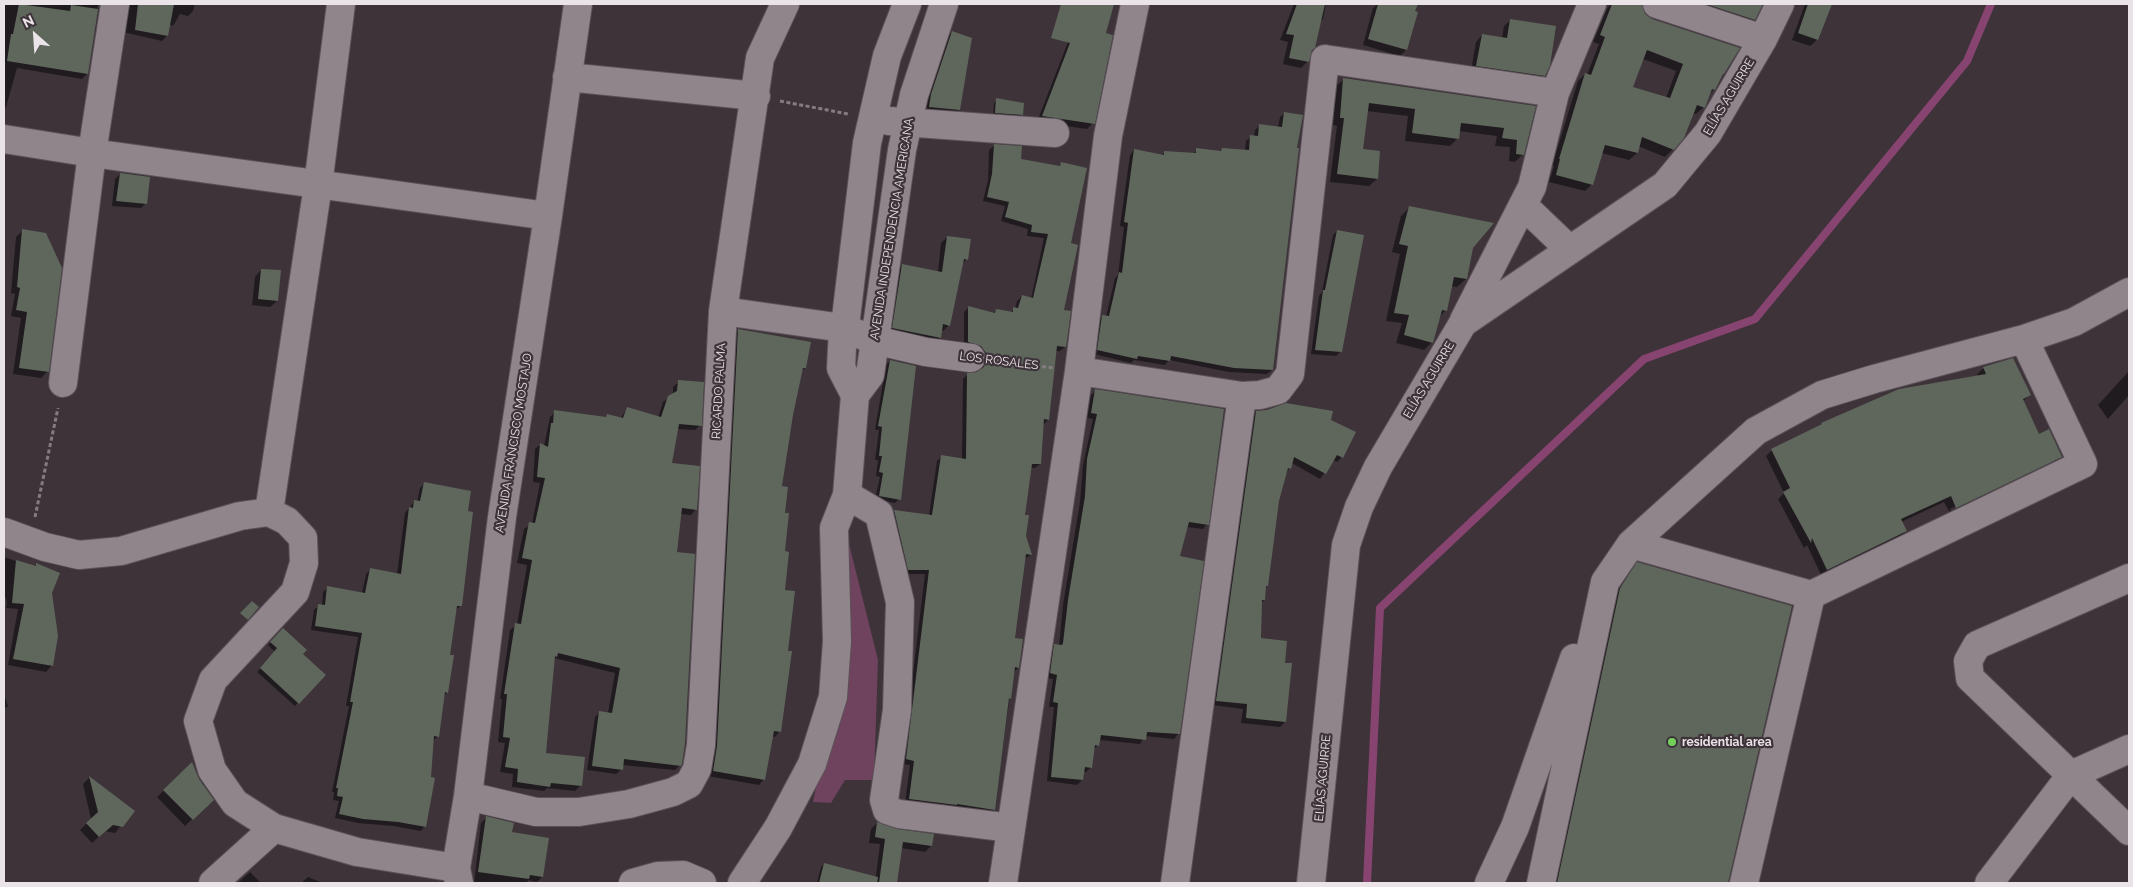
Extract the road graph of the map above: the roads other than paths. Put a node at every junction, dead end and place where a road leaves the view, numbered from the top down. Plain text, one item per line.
1 (115, 4) edge
2 (341, 4) edge
3 (578, 4) edge
4 (785, 4) edge
5 (908, 4) edge
6 (944, 4) edge
7 (1135, 4) edge
8 (1592, 4) edge
9 (1657, 4) edge
10 (1780, 4) edge
11 (1763, 39) junction
12 (567, 76) junction
13 (1555, 93) junction
14 (756, 96) junction
15 (873, 118) junction
16 (908, 123) junction
17 (1055, 133) dead end
18 (4, 139) edge
19 (92, 153) junction
20 (318, 185) junction
21 (1524, 205) junction
22 (548, 216) junction
23 (1570, 250) junction
24 (2129, 292) edge
25 (723, 311) junction
26 (1463, 323) junction
27 (843, 328) junction
28 (2024, 339) junction
29 (874, 340) junction
30 (971, 358) road end
31 (1080, 371) junction
32 (63, 383) road end
33 (855, 395) junction
34 (1242, 396) junction
35 (847, 495) junction
36 (269, 512) junction
37 (4, 532) edge
38 (1631, 544) junction
39 (2129, 578) edge
40 (1604, 582) junction
41 (1811, 595) junction
42 (2129, 749) edge
43 (2071, 774) junction
44 (468, 796) junction
45 (274, 828) junction
46 (1010, 828) junction
47 (2129, 831) edge
48 (457, 875) edge
49 (213, 883) edge
50 (633, 883) edge
51 (702, 883) edge
52 (742, 883) edge
53 (1003, 883) edge
54 (1175, 883) edge
55 (1311, 883) edge
56 (1489, 883) edge
57 (1541, 883) edge
58 (1744, 883) edge
59 (1989, 883) edge

1 - 19 street
2 - 20 street
3 - 12 street, AVENIDA FRANCISCO MOSTAJO
4 - 14 street, RICARDO PALMA
5 - 15 street
6 - 16 street, AVENIDA INDEPENDENCIA AMERICANA
7 - 31 street
8 - 13 street
9 - 11 street
10 - 11 street, ELÍAS AGUIRRE
11 - 23 street, ELÍAS AGUIRRE
12 - 14 street
12 - 22 street, AVENIDA FRANCISCO MOSTAJO
13 - 21 street
13 - 34 street
14 - 25 street, RICARDO PALMA
15 - 16 street
15 - 27 street
16 - 17 street
16 - 29 street, AVENIDA INDEPENDENCIA AMERICANA
18 - 19 street
19 - 20 street
19 - 32 street
20 - 22 street
20 - 36 street
21 - 23 street
21 - 26 street
22 - 44 street, AVENIDA FRANCISCO MOSTAJO
23 - 26 street, ELÍAS AGUIRRE
24 - 28 street
25 - 27 street, LOS ROSALES
25 - 44 street, RICARDO PALMA
26 - 55 street, ELÍAS AGUIRRE
27 - 29 street, LOS ROSALES
27 - 33 street
28 - 38 street
28 - 41 street
29 - 30 street, LOS ROSALES
29 - 33 street, AVENIDA INDEPENDENCIA AMERICANA
31 - 34 street
31 - 46 street
33 - 35 street
34 - 54 street
35 - 46 street
35 - 52 street
36 - 37 street
36 - 45 street
38 - 40 street
38 - 41 street
39 - 43 street
40 - 56 street
40 - 57 street
41 - 58 street
42 - 43 street
43 - 47 street
43 - 59 street
44 - 48 street, AVENIDA FRANCISCO MOSTAJO
45 - 48 street
45 - 49 street
46 - 53 street
50 - 51 street

